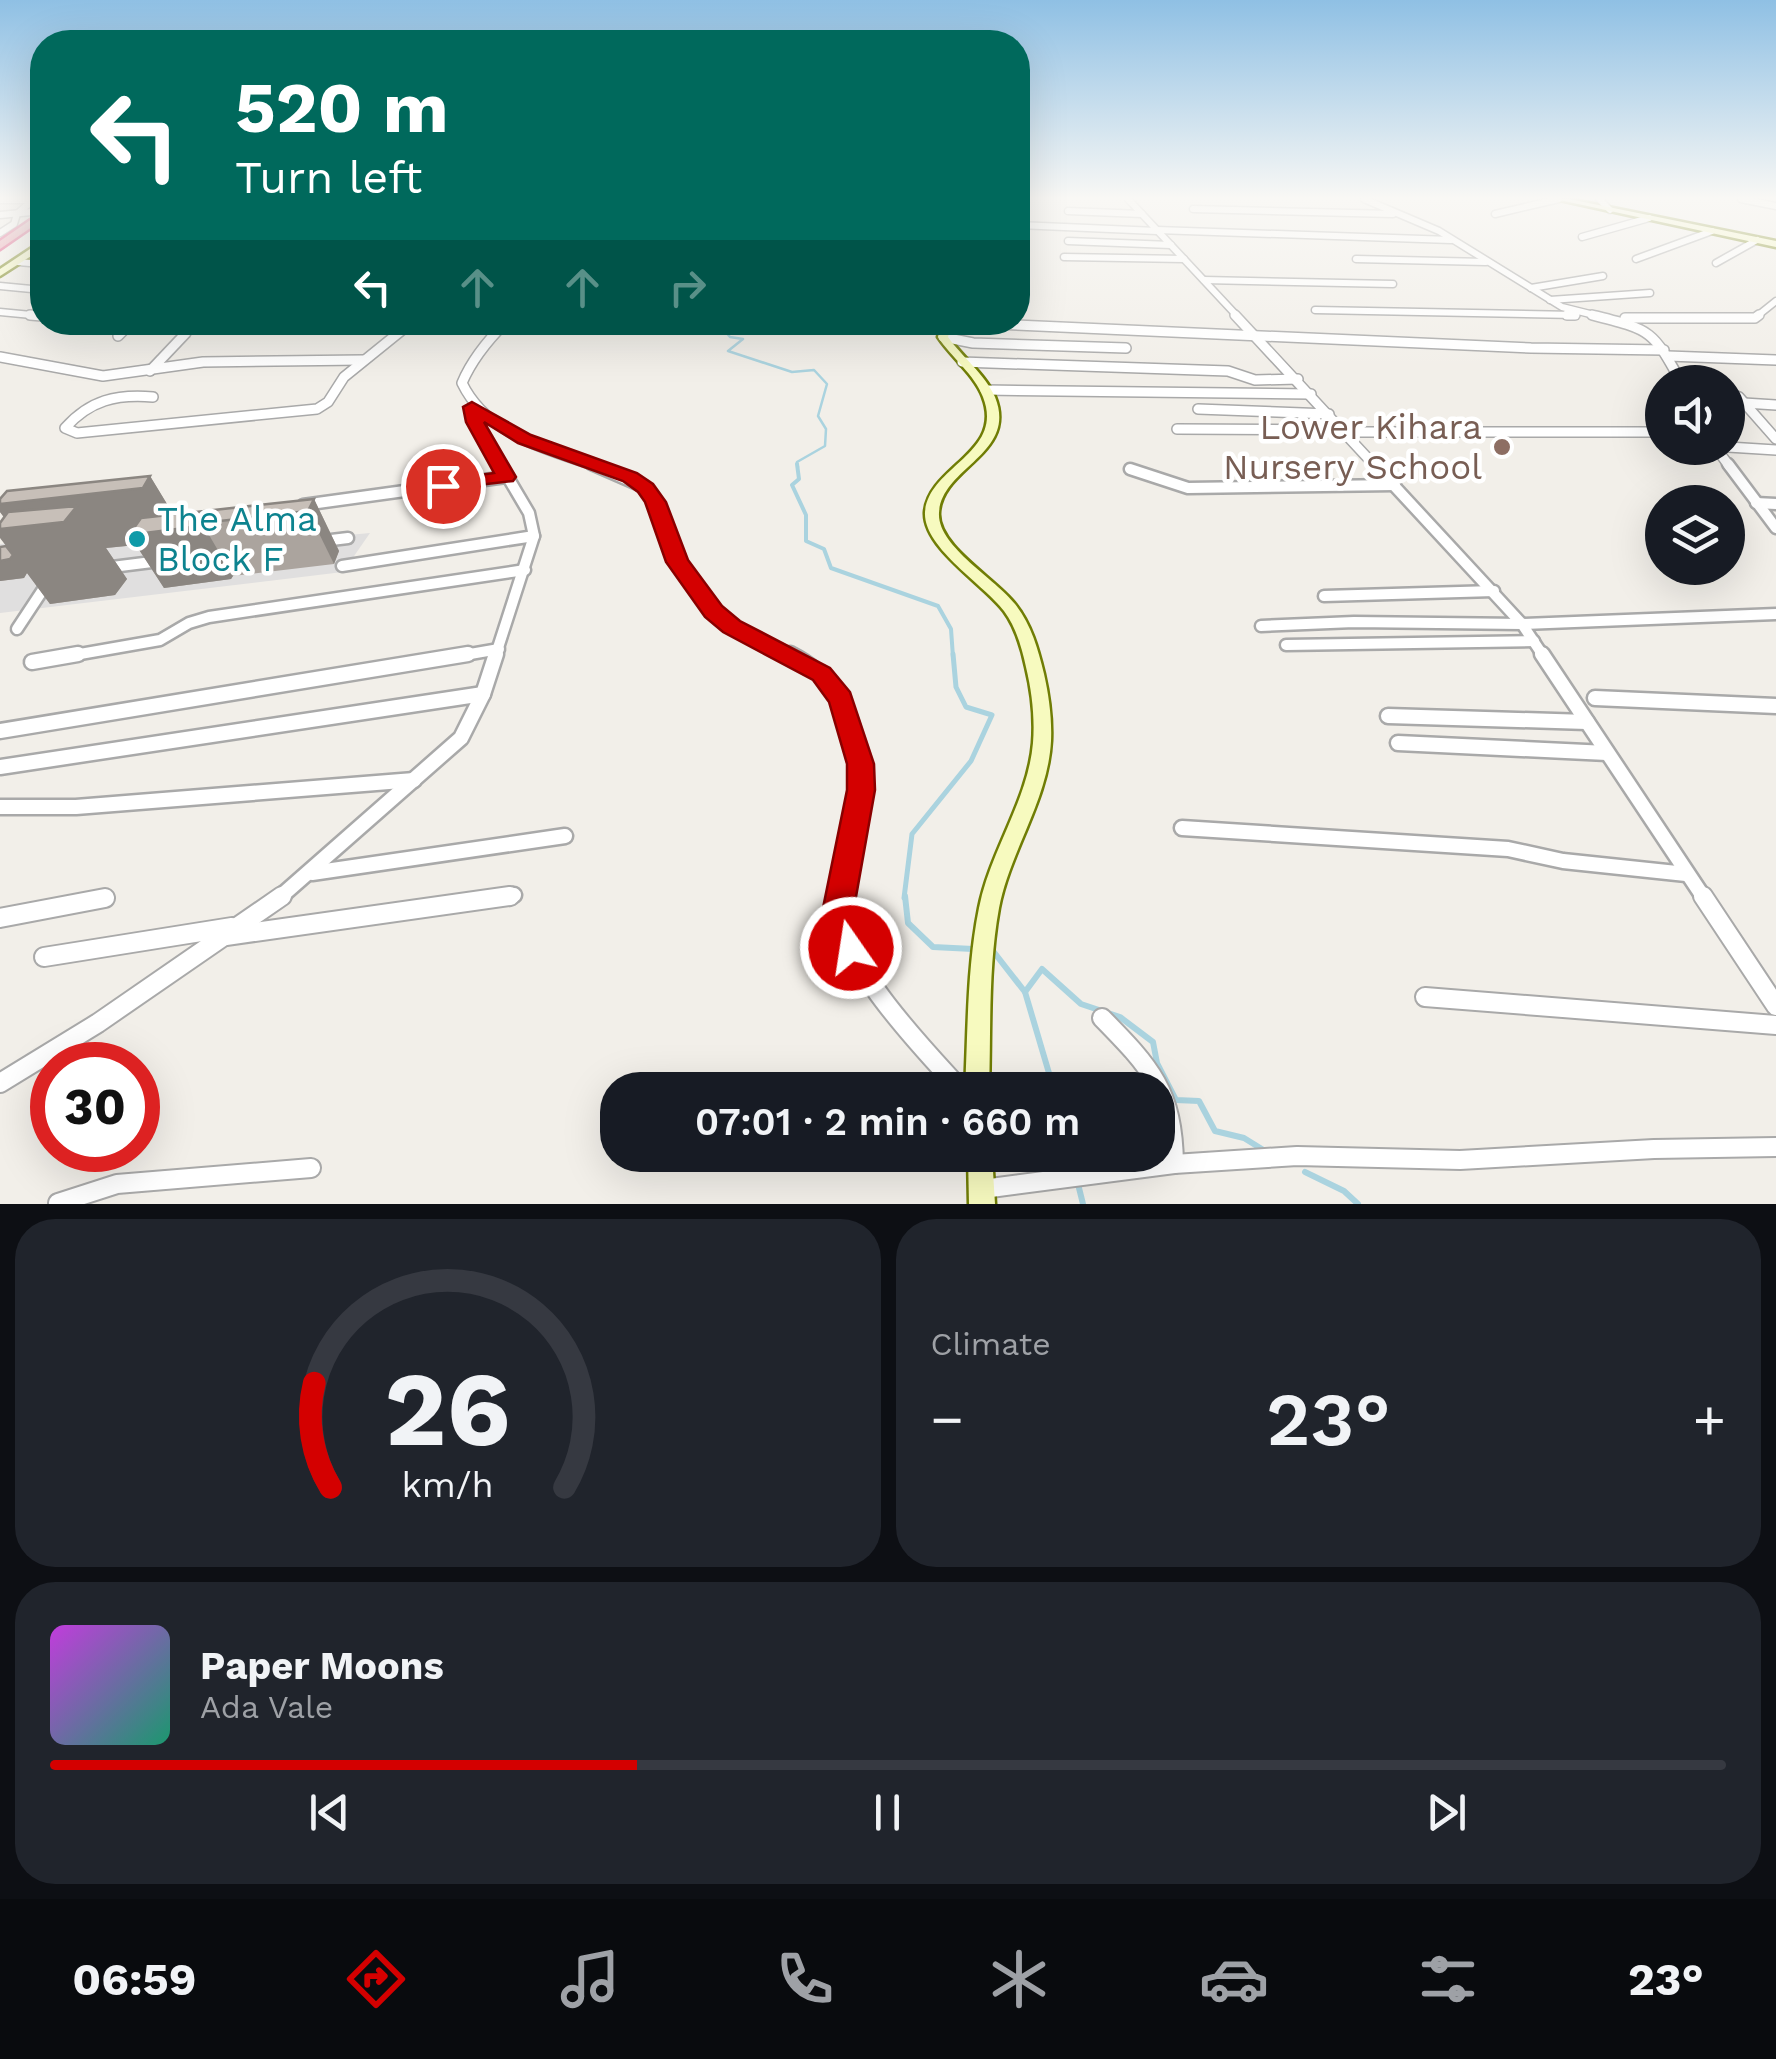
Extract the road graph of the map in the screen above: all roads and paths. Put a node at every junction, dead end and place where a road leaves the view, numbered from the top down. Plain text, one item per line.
1 (28, 255) edge
2 (1180, 255) edge
3 (1479, 255) edge
4 (1646, 255) edge
5 (1730, 255) edge
6 (1064, 258) dead end
7 (1184, 259) junction
8 (1356, 259) dead end
9 (1636, 259) dead end
10 (18, 262) junction
11 (1489, 262) junction
12 (30, 263) edge
13 (1716, 263) dead end
14 (0, 272) edge
15 (1603, 276) dead end
16 (1204, 280) junction
17 (1393, 284) dead end
18 (0, 286) edge
19 (1531, 288) junction
20 (30, 289) edge
21 (1650, 293) dead end
22 (1550, 300) junction
23 (1776, 301) edge
24 (1314, 310) dead end
25 (0, 312) edge
26 (1589, 314) junction
27 (30, 315) edge
28 (1616, 318) junction
29 (1030, 330) edge
30 (184, 335) edge
31 (396, 335) edge
32 (493, 335) edge
33 (950, 335) edge
34 (961, 335) edge
35 (1259, 337) junction
36 (1126, 348) dead end
37 (1666, 353) junction
38 (0, 358) edge
39 (364, 360) junction
40 (1776, 360) edge
41 (962, 362) junction
42 (1672, 365) edge
43 (150, 371) junction
44 (1298, 380) junction
45 (985, 390) junction
46 (1311, 394) junction
47 (153, 397) dead end
48 (1745, 403) edge
49 (1745, 404) edge
50 (1776, 404) edge
51 (472, 407) junction
52 (1198, 409) dead end
53 (1329, 414) junction
54 (1177, 428) dead end
55 (1344, 431) junction
56 (1645, 432) edge
57 (1776, 439) edge
58 (1745, 448) edge
59 (1776, 450) edge
60 (1728, 465) edge
61 (1130, 469) dead end
62 (506, 477) junction
63 (1395, 485) junction
64 (1756, 503) junction
65 (1776, 504) edge
66 (294, 506) edge
67 (1776, 528) edge
68 (534, 536) junction
69 (348, 538) dead end
70 (310, 543) dead end
71 (178, 558) edge
72 (342, 566) dead end
73 (88, 570) dead end
74 (525, 570) junction
75 (37, 576) dead end
76 (1494, 591) junction
77 (1324, 596) dead end
78 (1776, 614) edge
79 (1522, 624) junction
80 (1261, 626) dead end
81 (16, 628) dead end
82 (1534, 641) junction
83 (1286, 645) dead end
84 (499, 649) junction
85 (32, 662) dead end
86 (484, 694) junction
87 (1595, 698) dead end
88 (1776, 706) edge
89 (1388, 716) dead end
90 (1587, 722) junction
91 (0, 732) edge
92 (1398, 743) dead end
93 (1607, 754) junction
94 (0, 766) edge
95 (414, 780) junction
96 (0, 808) edge
97 (1182, 828) dead end
98 (565, 836) dead end
99 (312, 873) junction
100 (1686, 874) junction
101 (514, 895) dead end
102 (105, 898) dead end
103 (0, 918) edge
104 (239, 926) junction
105 (224, 936) junction
106 (44, 957) dead end
107 (1425, 998) dead end
108 (1776, 1006) edge
109 (1102, 1018) dead end
110 (1776, 1025) edge
111 (947, 1072) edge
112 (979, 1072) edge
113 (1151, 1072) edge
114 (0, 1083) edge
115 (1776, 1147) edge
116 (1175, 1164) edge
117 (311, 1168) dead end
118 (1126, 1172) edge
119 (982, 1196) edge
120 (47, 1204) edge
121 (59, 1204) edge

1 - 10 main road
2 - 7 street
3 - 11 street
4 - 9 street
5 - 13 street
6 - 7 street
7 - 16 street
8 - 11 street
10 - 12 street
10 - 14 main road
11 - 19 street
15 - 19 street
16 - 17 street
16 - 35 street
18 - 20 street
19 - 22 street
21 - 22 street
22 - 26 street
23 - 28 street
24 - 26 street
25 - 27 street
26 - 28 street
28 - 37 street
29 - 35 street
30 - 43 street
31 - 39 street
32 - 51 street
33 - 41 main road
34 - 36 street
35 - 37 street
35 - 44 street
37 - 40 street
37 - 42 street
38 - 43 street
39 - 43 street
39 - 47 street
41 - 44 street
41 - 45 main road
44 - 46 street
45 - 46 street
45 - 112 main road
46 - 53 street
48 - 50 street
49 - 57 street
51 - 62 street
51 - 111 street
52 - 53 street
53 - 55 street
54 - 55 street
55 - 56 street
55 - 63 street
58 - 59 street
60 - 64 street
61 - 63 street
62 - 66 street
62 - 68 street
63 - 76 street
64 - 65 street
64 - 67 street
68 - 72 street
68 - 74 street
69 - 70 street
71 - 73 street
74 - 84 street
74 - 85 street
75 - 81 street
76 - 77 street
76 - 79 street
78 - 79 street
79 - 80 street
79 - 82 street
82 - 83 street
82 - 90 street
84 - 86 street
84 - 91 street
86 - 94 street
86 - 95 street
87 - 88 street
89 - 90 street
90 - 93 street
92 - 93 street
93 - 100 street
95 - 96 street
95 - 99 street
97 - 100 street
98 - 99 street
99 - 104 street
100 - 108 street
101 - 105 street
102 - 103 street
104 - 105 street
104 - 106 street
105 - 114 street
107 - 110 street
109 - 113 street
115 - 116 street
117 - 121 street
118 - 119 street
120 - 121 street

